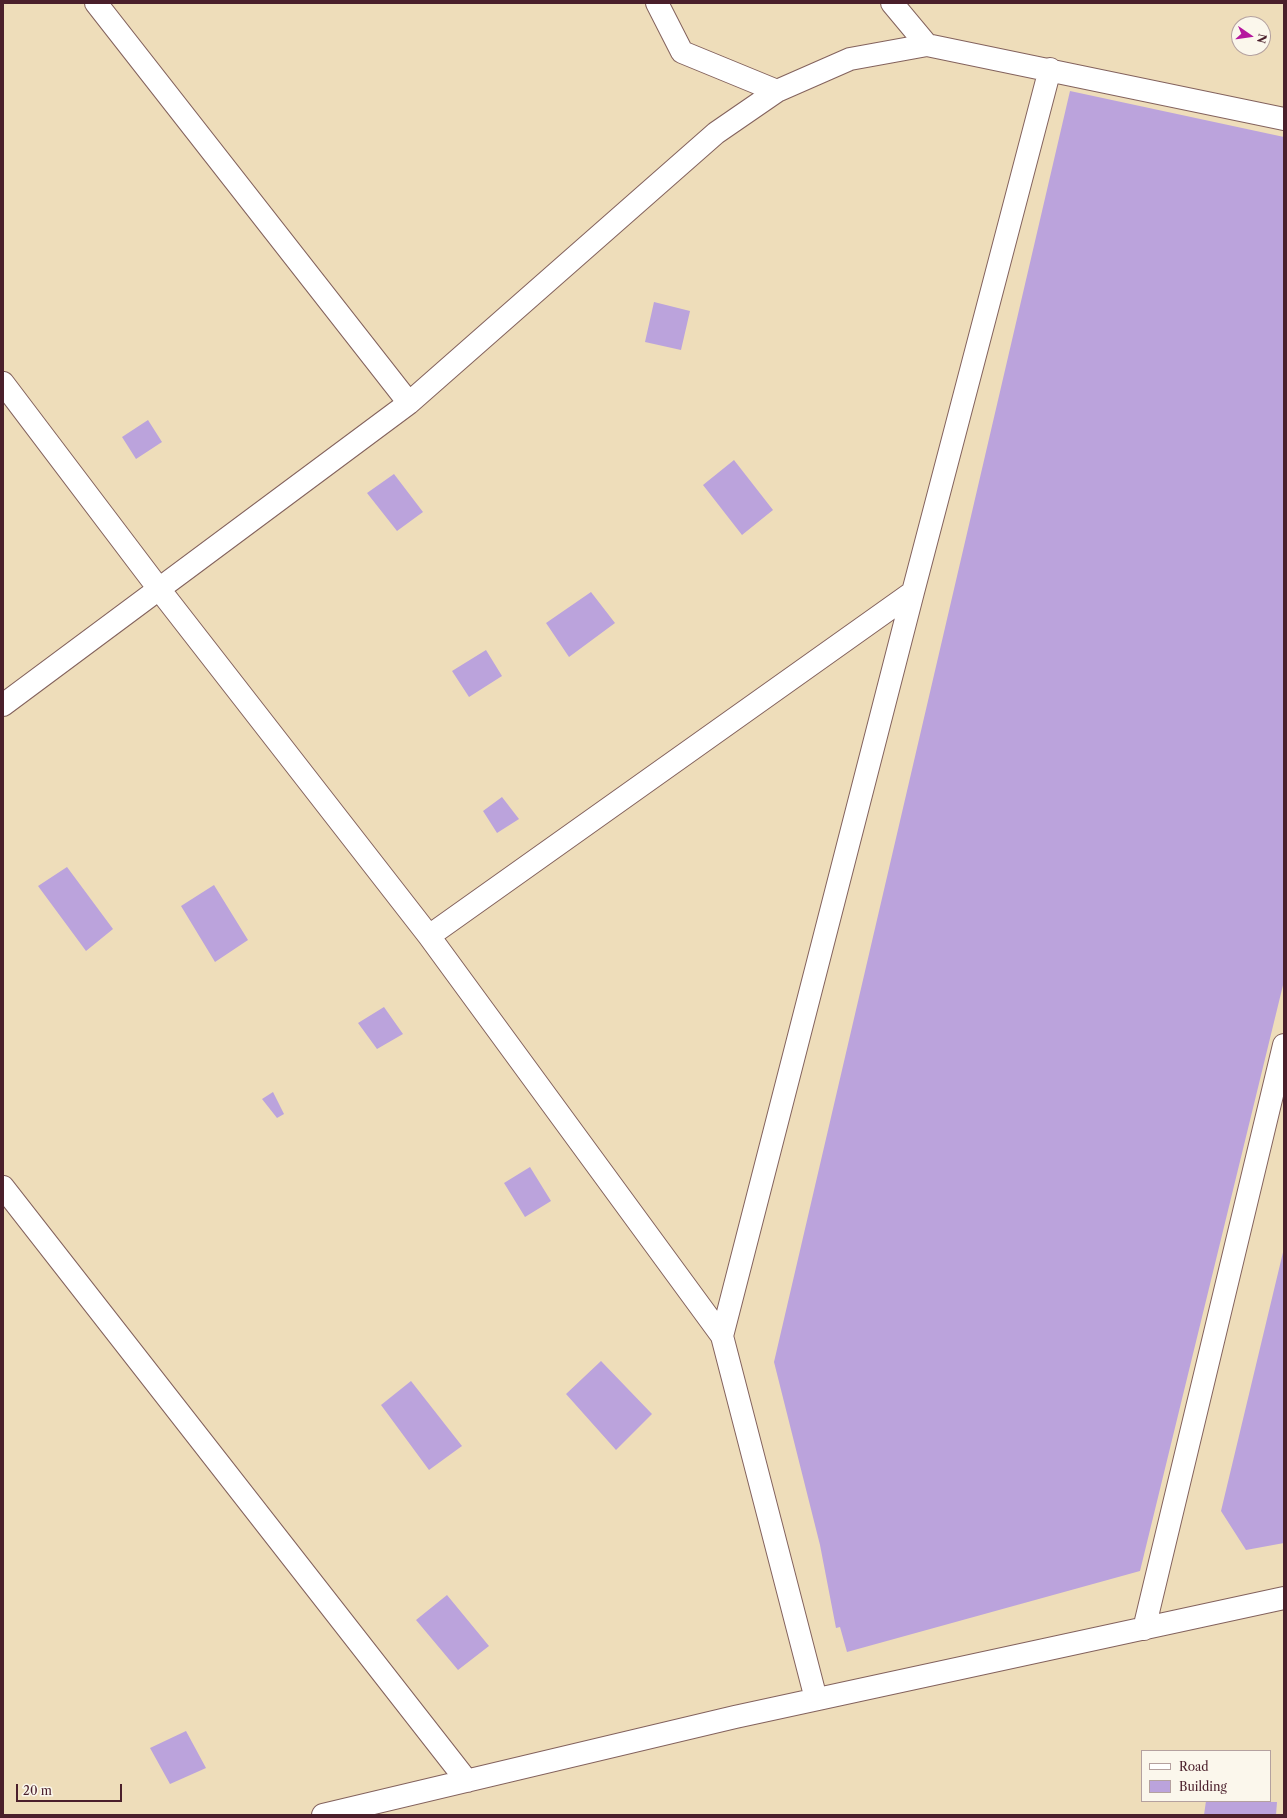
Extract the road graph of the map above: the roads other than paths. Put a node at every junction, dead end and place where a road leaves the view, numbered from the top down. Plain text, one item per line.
1 (96, 3) edge
2 (657, 3) edge
3 (892, 3) edge
4 (927, 45) junction
5 (1050, 69) junction
6 (777, 91) junction
7 (1284, 119) edge
8 (3, 383) edge
9 (408, 403) junction
10 (159, 589) junction
11 (913, 592) junction
12 (3, 705) edge
13 (429, 936) junction
14 (1284, 1045) edge
15 (3, 1187) edge
16 (722, 1336) junction
17 (1284, 1598) edge
18 (1144, 1629) junction
19 (816, 1699) junction
20 (467, 1781) junction
21 (323, 1815) edge

1 - 9 street
2 - 6 street
3 - 4 street
4 - 5 street
4 - 6 street
5 - 7 street
5 - 11 street
6 - 9 street
8 - 10 street
9 - 10 street
10 - 12 street
10 - 13 street
11 - 13 street
11 - 16 street
13 - 16 street
14 - 18 street
15 - 20 street
16 - 19 street
17 - 18 street
18 - 19 street
19 - 20 street
20 - 21 street

